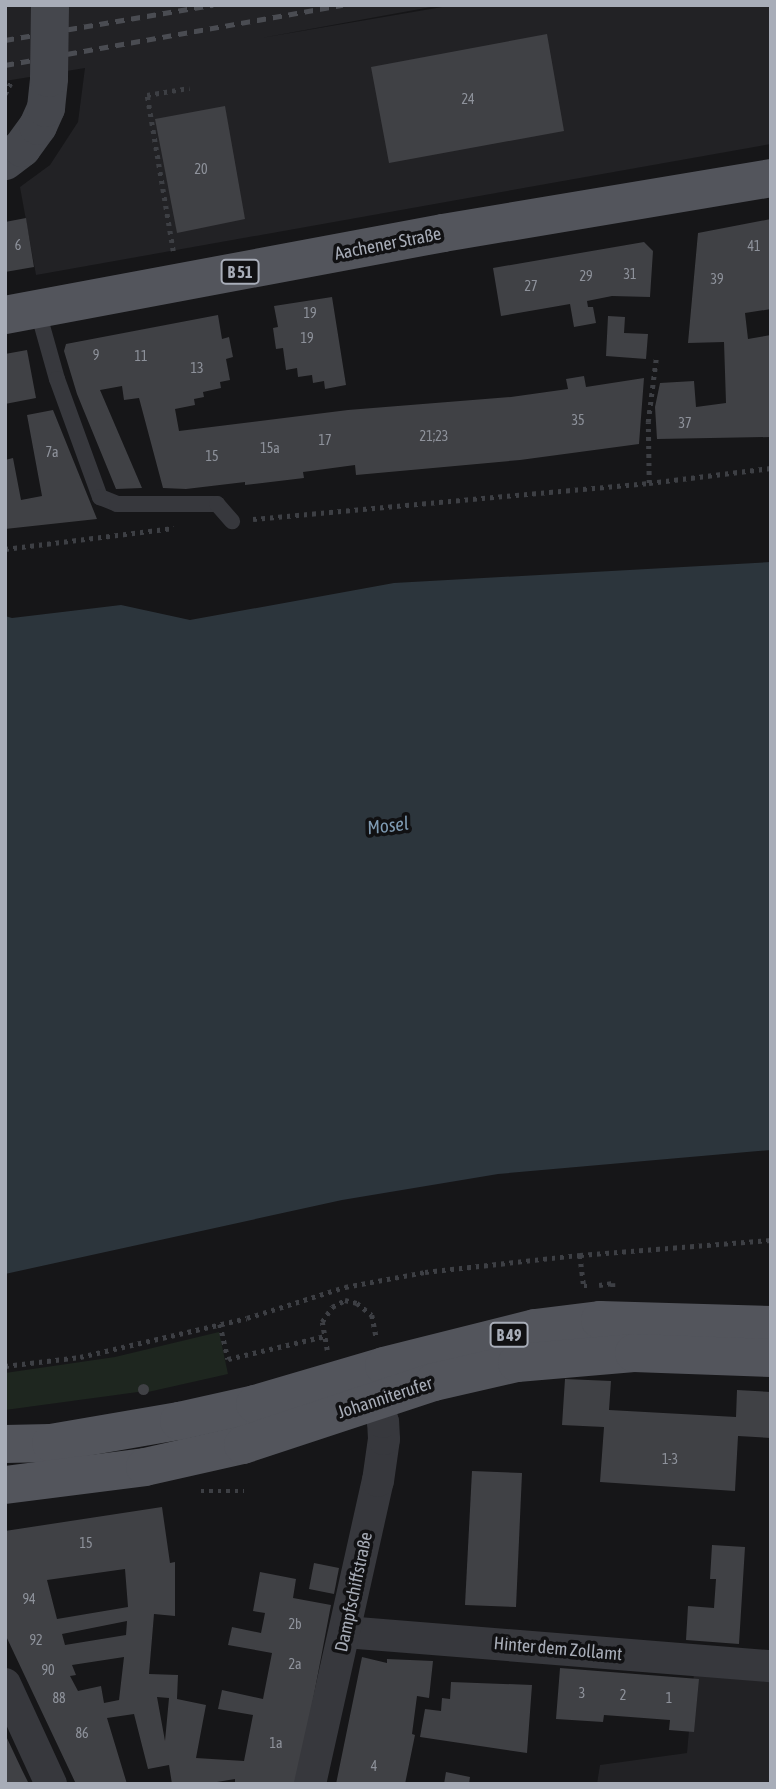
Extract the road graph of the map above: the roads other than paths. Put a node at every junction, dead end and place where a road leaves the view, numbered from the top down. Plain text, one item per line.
1 (50, 5) edge
2 (5, 161) edge
3 (771, 178) edge
4 (21, 311) edge
5 (232, 521) road end
6 (771, 1325) edge
7 (771, 1358) edge
8 (335, 1368) junction
9 (376, 1400) junction
10 (5, 1444) edge
11 (5, 1485) edge
12 (345, 1632) junction
13 (771, 1666) edge
14 (5, 1684) edge
15 (51, 1784) edge
16 (310, 1784) edge

1 - 2 street, bridge
3 - 4 main road, Aachener Straße / B 51
4 - 5 lane
6 - 8 main road, Johanniterufer / B 49
7 - 9 main road, Johanniterufer / B 49
8 - 9 main road
8 - 10 main road, Johanniterufer / B 49
9 - 11 main road, Johanniterufer / B 49
9 - 12 street, Dampfschiffstraße
12 - 13 street, Hinter dem Zollamt
12 - 16 street, Dampfschiffstraße
14 - 15 street

